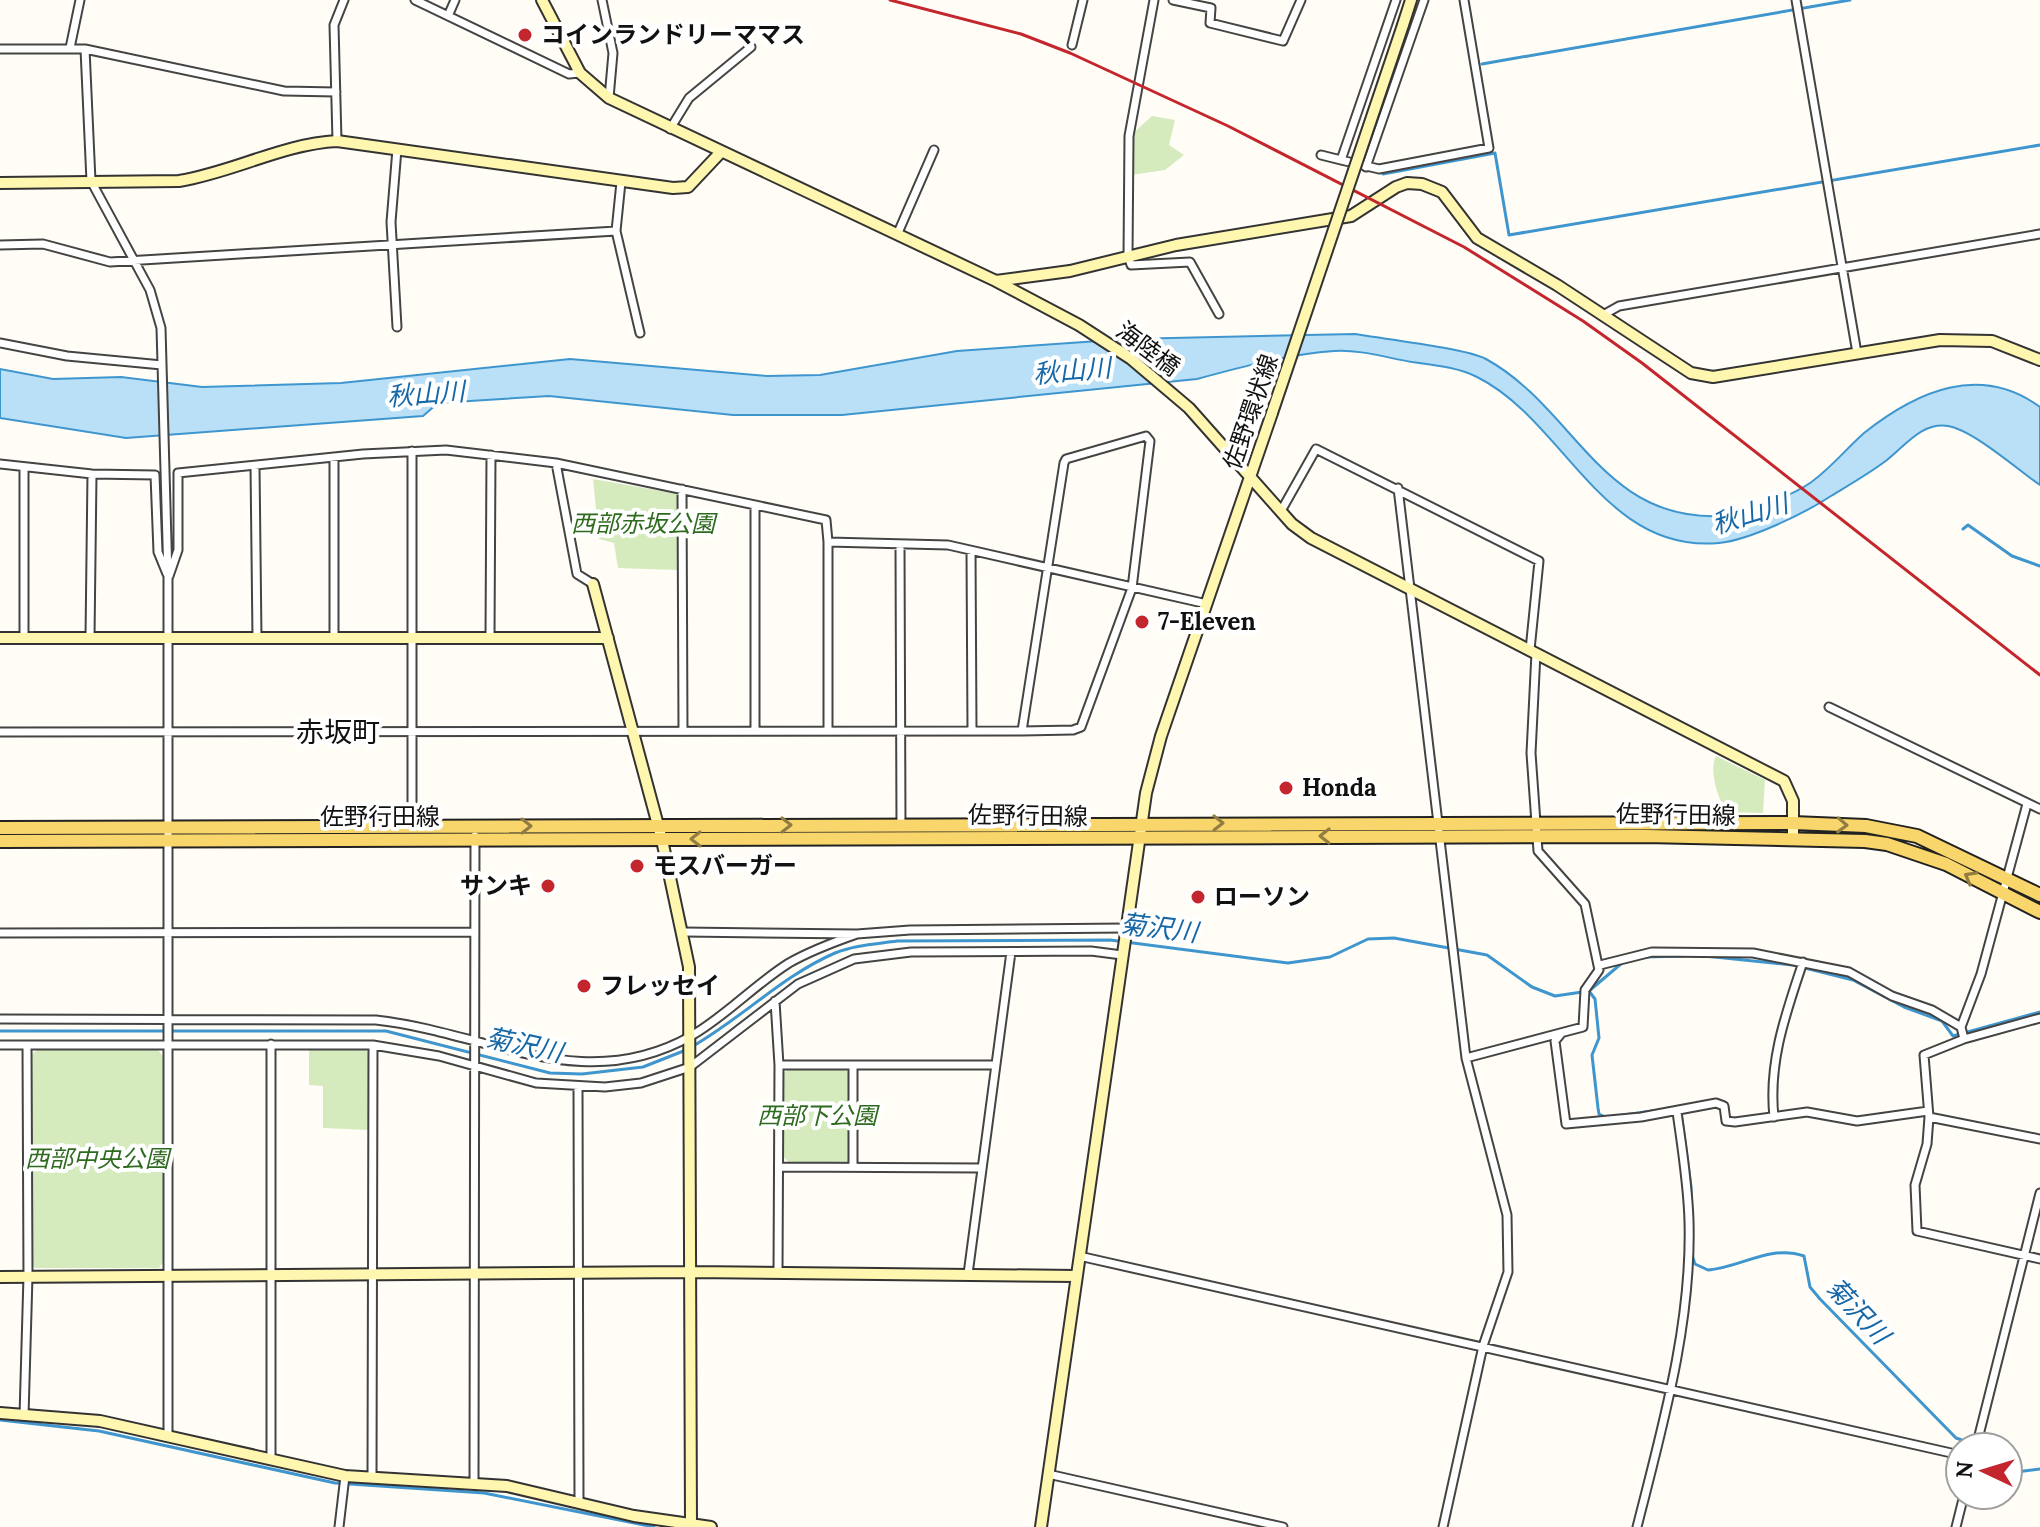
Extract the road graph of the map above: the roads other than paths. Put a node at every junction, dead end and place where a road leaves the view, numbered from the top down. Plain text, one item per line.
1 (80, 0) edge
2 (344, 0) edge
3 (415, 0) edge
4 (455, 0) edge
5 (542, 0) edge
6 (602, 0) edge
7 (1083, 0) edge
8 (1154, 0) edge
9 (1173, 0) edge
10 (1301, 0) edge
11 (1396, 0) edge
12 (1411, 0) edge
13 (1424, 0) edge
14 (1464, 0) edge
15 (1796, 0) edge
16 (448, 16) junction
17 (1072, 45) dead end
18 (751, 47) dead end
19 (70, 48) junction
20 (0, 49) edge
21 (85, 49) junction
22 (580, 73) junction
23 (336, 92) junction
24 (609, 98) junction
25 (670, 129) junction
26 (337, 141) junction
27 (397, 149) junction
28 (934, 150) dead end
29 (720, 153) junction
30 (1321, 155) dead end
31 (1341, 160) junction
32 (1404, 165) junction
33 (1366, 167) junction
34 (91, 181) junction
35 (621, 182) junction
36 (0, 183) edge
37 (1407, 183) junction
38 (616, 231) junction
39 (2040, 234) edge
40 (897, 235) junction
41 (393, 243) junction
42 (0, 245) edge
43 (1128, 256) junction
44 (135, 259) junction
45 (1842, 270) junction
46 (996, 281) junction
47 (1219, 314) dead end
48 (1603, 315) junction
49 (397, 327) dead end
50 (640, 333) dead end
51 (0, 343) edge
52 (1857, 353) junction
53 (2040, 360) edge
54 (162, 367) junction
55 (412, 451) junction
56 (491, 455) junction
57 (334, 457) junction
58 (556, 463) junction
59 (0, 464) edge
60 (255, 466) junction
61 (24, 468) junction
62 (92, 474) junction
63 (1250, 476) junction
64 (1398, 488) junction
65 (682, 489) junction
66 (755, 505) junction
67 (1281, 511) junction
68 (828, 542) junction
69 (900, 545) junction
70 (971, 551) junction
71 (1047, 569) junction
72 (168, 578) junction
73 (593, 584) joint
74 (1132, 588) junction
75 (1409, 589) junction
76 (1207, 604) junction
77 (0, 638) edge
78 (24, 638) junction
79 (90, 638) junction
80 (168, 638) junction
81 (257, 638) junction
82 (334, 638) junction
83 (412, 638) junction
84 (490, 638) junction
85 (608, 638) junction
86 (1533, 651) junction
87 (1829, 707) dead end
88 (828, 730) junction
89 (901, 730) junction
90 (972, 730) junction
91 (412, 731) junction
92 (634, 731) junction
93 (683, 731) junction
94 (755, 731) junction
95 (1022, 731) junction
96 (0, 732) edge
97 (168, 733) junction
98 (2027, 804) junction
99 (2040, 809) edge
100 (1140, 823) junction
101 (1793, 823) junction
102 (658, 825) junction
103 (0, 828) edge
104 (1437, 831) junction
105 (1536, 831) junction
106 (901, 832) junction
107 (412, 833) junction
108 (475, 833) junction
109 (169, 834) junction
110 (1138, 839) junction
111 (1793, 839) junction
112 (662, 840) junction
113 (0, 841) edge
114 (2007, 878) junction
115 (2003, 895) junction
116 (2040, 895) edge
117 (2040, 912) edge
118 (1125, 931) junction
119 (475, 932) junction
120 (684, 932) junction
121 (0, 933) edge
122 (169, 933) junction
123 (857, 934) junction
124 (1011, 952) junction
125 (1122, 952) junction
126 (1803, 962) junction
127 (1600, 965) junction
128 (775, 1001) junction
129 (2040, 1018) edge
130 (0, 1019) edge
131 (168, 1021) junction
132 (1961, 1027) junction
133 (1560, 1035) junction
134 (690, 1038) junction
135 (1964, 1039) junction
136 (475, 1041) junction
137 (168, 1042) junction
138 (271, 1044) junction
139 (0, 1045) edge
140 (27, 1045) junction
141 (373, 1045) junction
142 (1466, 1058) junction
143 (475, 1062) junction
144 (690, 1064) junction
145 (779, 1065) junction
146 (853, 1065) junction
147 (995, 1065) junction
148 (578, 1088) junction
149 (1677, 1112) junction
150 (1928, 1114) junction
151 (1774, 1117) junction
152 (2040, 1139) edge
153 (779, 1167) junction
154 (853, 1167) junction
155 (981, 1168) junction
156 (2040, 1193) edge
157 (1079, 1256) junction
158 (2025, 1256) junction
159 (2040, 1259) edge
160 (692, 1272) junction
161 (778, 1273) junction
162 (578, 1274) junction
163 (968, 1274) junction
164 (28, 1276) junction
165 (273, 1276) junction
166 (374, 1276) junction
167 (476, 1276) junction
168 (1076, 1276) junction
169 (0, 1277) edge
170 (169, 1277) junction
171 (1483, 1346) junction
172 (1672, 1388) junction
173 (0, 1413) edge
174 (24, 1416) junction
175 (1980, 1431) edge
176 (168, 1437) junction
177 (1944, 1451) edge
178 (271, 1458) junction
179 (1048, 1474) junction
180 (345, 1476) junction
181 (372, 1478) junction
182 (474, 1482) junction
183 (579, 1503) junction
184 (691, 1524) junction
185 (339, 1527) edge
186 (711, 1527) edge
187 (1041, 1527) edge
188 (1283, 1527) edge
189 (1443, 1527) edge
190 (1637, 1527) edge

1 - 19 street
2 - 23 street
3 - 16 street
4 - 16 street
5 - 22 street
6 - 24 street
7 - 17 street
8 - 43 street
9 - 10 street
11 - 31 street
12 - 63 street, 佐野環状線, bridge
13 - 33 street
14 - 32 street
15 - 45 street
16 - 22 street
18 - 25 street
19 - 20 street
19 - 21 street
21 - 23 street
21 - 34 street
22 - 24 street, 海陸橋
23 - 26 street
24 - 25 street, 海陸橋
25 - 29 street, 海陸橋
26 - 27 street
26 - 34 street
27 - 35 street
27 - 41 street
28 - 40 street
29 - 35 street
29 - 40 street, 海陸橋
30 - 31 street
31 - 33 street
32 - 33 street
32 - 37 street
34 - 36 street
34 - 44 street
35 - 38 street
37 - 43 street
37 - 48 street
38 - 41 street
38 - 50 street
39 - 45 street
40 - 46 street, 海陸橋
41 - 44 street
41 - 49 street
42 - 44 street
43 - 46 street
43 - 47 street
44 - 54 street
45 - 48 street
45 - 52 street
46 - 63 street, 海陸橋
48 - 52 street
51 - 54 street
52 - 53 street
54 - 72 street
55 - 56 street
55 - 57 street
55 - 83 street
56 - 58 street
56 - 84 street
57 - 60 street
57 - 82 street
58 - 65 street
58 - 73 street
59 - 61 street
60 - 72 street
60 - 81 street
61 - 62 street
61 - 78 street
62 - 72 street
62 - 79 street
63 - 67 street, 海陸橋
63 - 76 street, 佐野環状線
64 - 67 street
64 - 75 street
64 - 86 street
65 - 66 street
65 - 93 street
66 - 68 street
66 - 94 street
67 - 75 street, 海陸橋
68 - 69 street
68 - 88 street
69 - 70 street
69 - 89 street
70 - 71 street
70 - 90 street
71 - 74 street
71 - 74 street
71 - 95 street
72 - 80 street
73 - 85 street
74 - 76 street
74 - 95 street
75 - 86 street, 海陸橋
75 - 104 street
76 - 100 street, 佐野環状線
77 - 78 street
78 - 79 street
79 - 80 street
80 - 81 street
80 - 97 street
81 - 82 street
82 - 83 street
83 - 84 street
83 - 91 street
84 - 85 street
85 - 92 street
86 - 101 street, 海陸橋
86 - 105 street
87 - 98 street
88 - 89 street
88 - 94 street
89 - 90 street
89 - 106 street
90 - 95 street
91 - 92 street
91 - 97 street
91 - 107 street
92 - 93 street
92 - 102 street
93 - 94 street
96 - 97 street
97 - 109 street
98 - 99 street
98 - 114 street
100 -> 104 main road, 佐野行田線
100 - 106 main road, 佐野行田線
100 - 110 street, 佐野環状線
101 - 105 main road, 佐野行田線
101 - 111 street, 海陸橋
101 -> 114 main road, 佐野行田線
102 -> 106 main road, 佐野行田線
108 -> 102 main road, 佐野行田線
102 - 112 street
103 - 109 main road, 佐野行田線
104 - 105 main road, 佐野行田線
104 -> 110 main road, 佐野行田線
104 - 142 street
105 - 111 main road, 佐野行田線
105 - 127 street
106 - 110 main road, 佐野行田線
106 -> 112 main road, 佐野行田線
107 - 108 main road, 佐野行田線
107 - 109 main road, 佐野行田線
108 - 112 main road, 佐野行田線
108 - 119 street
109 - 113 main road, 佐野行田線
109 - 122 street
110 - 118 street, 佐野環状線
115 -> 111 main road, 佐野行田線
112 - 120 street
114 - 115 street
114 - 116 main road, 佐野行田線
115 - 117 main road, 佐野行田線
115 - 132 street
118 - 123 street
118 - 125 street, 佐野環状線
119 - 122 street
119 - 136 street
120 - 123 street
120 - 134 street
121 - 122 street
122 - 131 street
123 - 134 street
124 - 125 street
124 - 128 street
124 - 147 street
125 - 157 street, 佐野環状線
126 - 127 street
126 - 132 street
126 - 151 street
127 - 133 street
128 - 144 street
128 - 145 street
129 - 135 street
130 - 131 street
131 - 136 street
131 - 137 street
132 - 135 street
133 - 142 street
133 - 149 street
134 - 136 street
134 - 144 street
135 - 150 street
136 - 143 street
137 - 138 street
137 - 140 street
137 - 170 street
138 - 141 street
138 - 165 street
139 - 140 street
140 - 164 street
141 - 143 street
141 - 166 street
142 - 171 street
143 - 148 street
143 - 167 street
144 - 148 street
144 - 160 street
145 - 146 street
145 - 153 street
146 - 147 street
146 - 154 street
147 - 155 street
148 - 162 street
149 - 151 street
149 - 172 street
150 - 151 street
150 - 152 street
150 - 158 street
153 - 154 street
153 - 161 street
154 - 155 street
155 - 163 street
156 - 158 street
157 - 168 street, 佐野環状線
157 - 171 street
158 - 159 street
158 - 175 street
160 - 161 street
160 - 162 street
160 - 184 street
161 - 163 street
162 - 167 street
162 - 183 street
163 - 168 street
164 - 169 street
164 - 170 street
164 - 174 street
165 - 166 street
165 - 170 street
165 - 178 street
166 - 167 street
166 - 181 street
167 - 182 street
168 - 179 street, 佐野環状線
170 - 176 street
171 - 172 street
171 - 189 street
172 - 177 street
172 - 190 street
173 - 174 street
174 - 176 street
176 - 178 street
178 - 180 street
179 - 187 street, 佐野環状線
179 - 188 street
180 - 181 street
180 - 185 street
181 - 182 street
182 - 183 street
183 - 184 street
184 - 186 street

